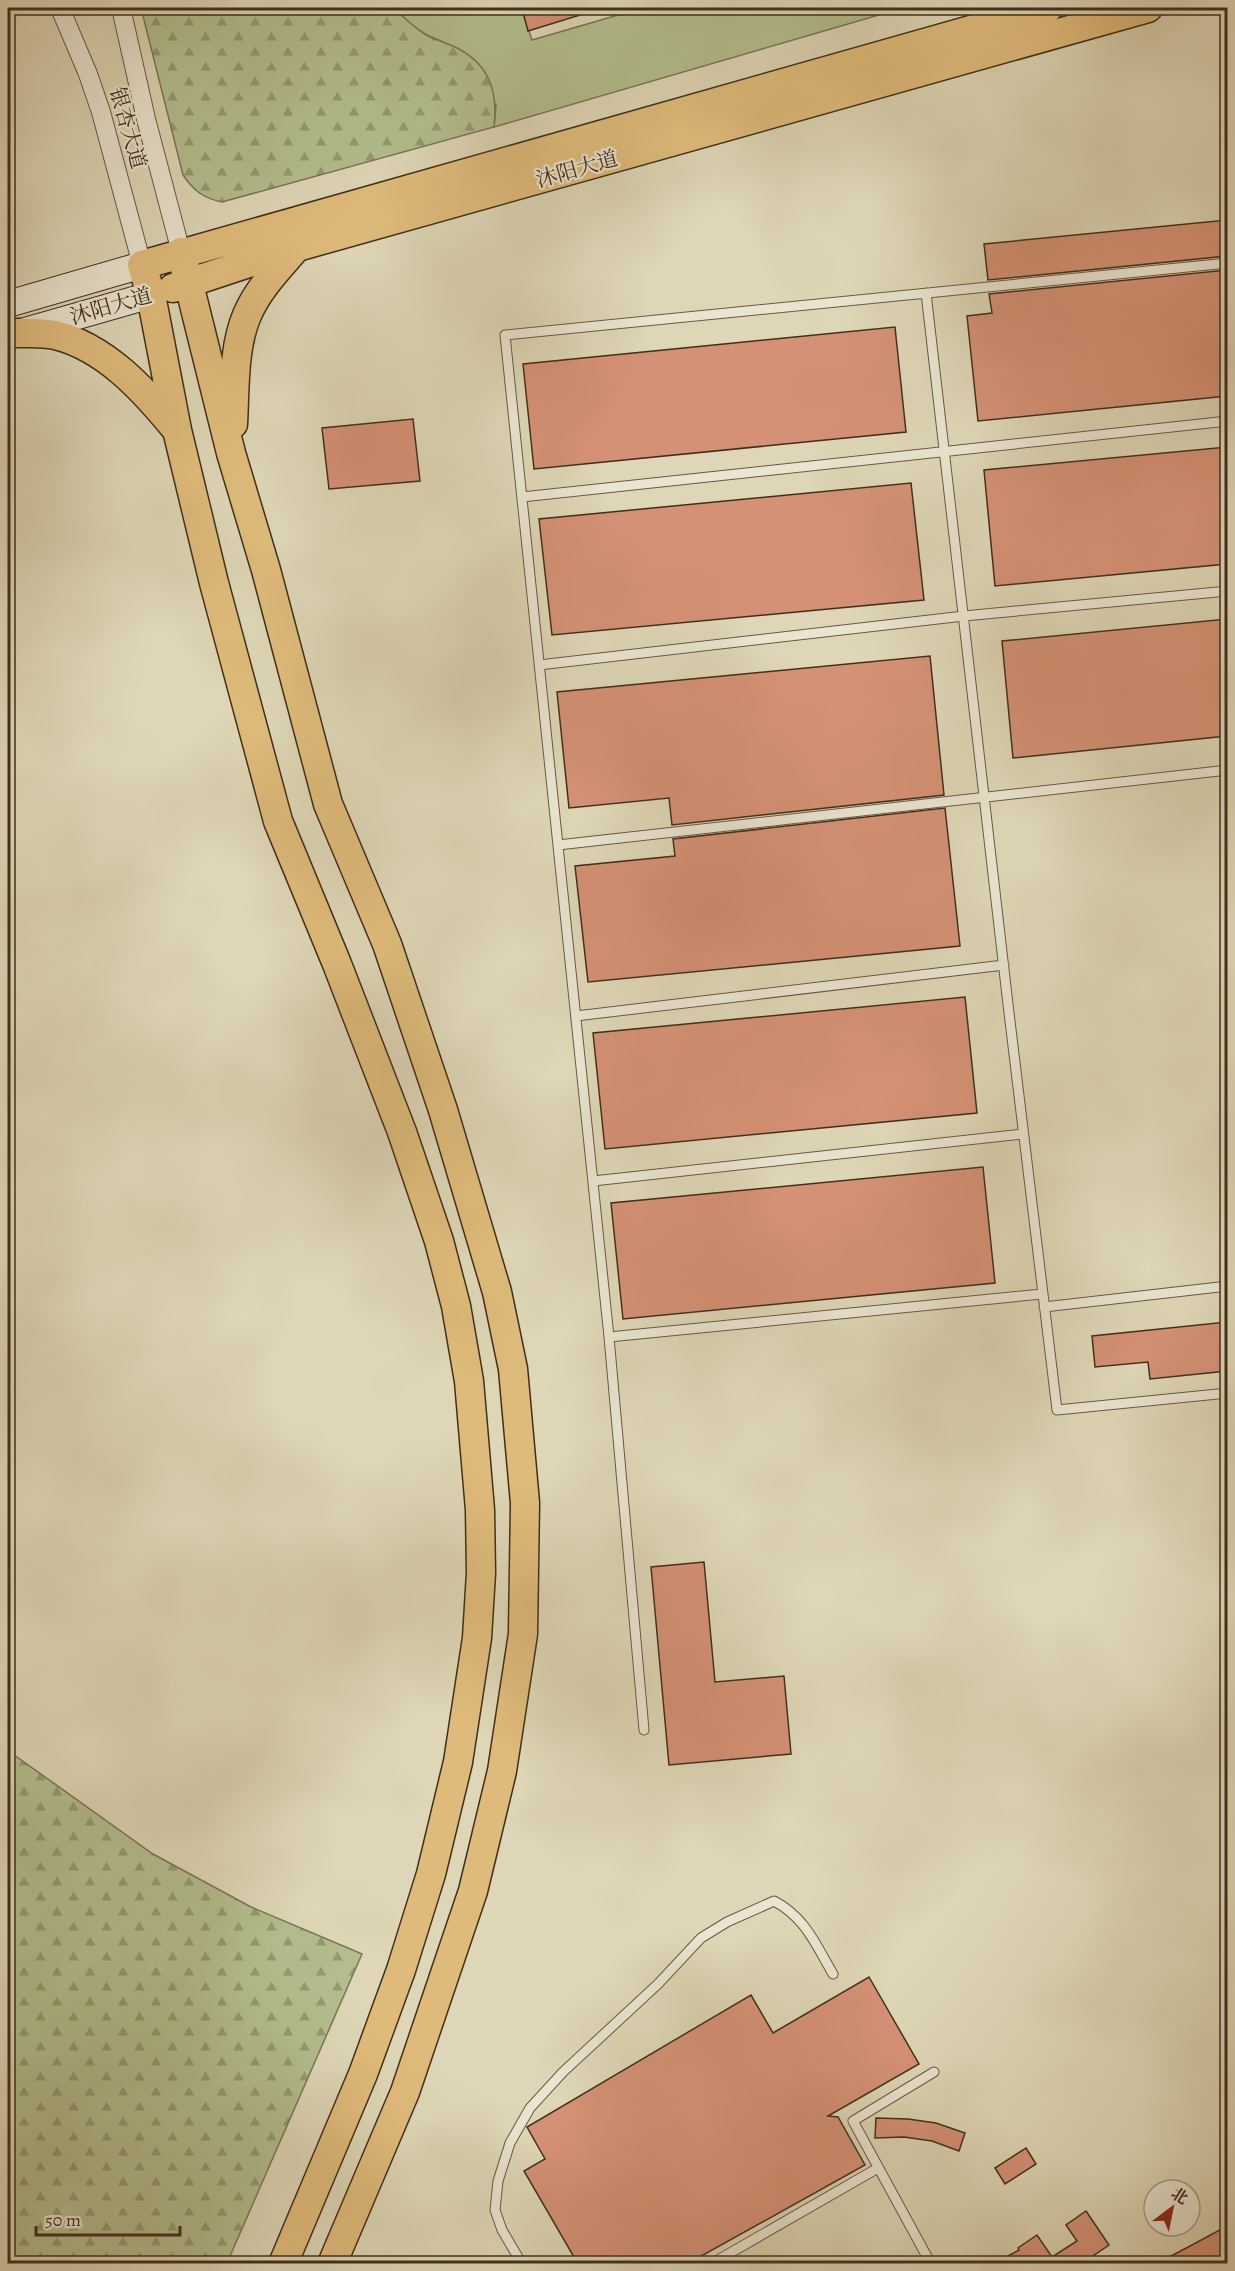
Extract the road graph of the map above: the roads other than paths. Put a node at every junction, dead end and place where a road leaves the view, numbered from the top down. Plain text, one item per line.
1 (60, 8) edge
2 (121, 8) edge
3 (1048, 8) edge
4 (1148, 8) edge
5 (297, 247) junction
6 (181, 252) junction
7 (1227, 263) edge
8 (142, 265) junction
9 (189, 283) junction
10 (926, 293) junction
11 (151, 295) junction
12 (8, 304) edge
13 (12, 334) edge
14 (1227, 421) edge
15 (177, 430) junction
16 (231, 453) junction
17 (945, 453) junction
18 (522, 497) junction
19 (1227, 591) edge
20 (964, 616) junction
21 (539, 665) junction
22 (1227, 770) edge
23 (985, 797) junction
24 (558, 845) junction
25 (1004, 965) junction
26 (576, 1016) junction
27 (1022, 1134) junction
28 (593, 1181) junction
29 (1227, 1286) edge
30 (1042, 1294) junction
31 (1044, 1307) junction
32 (609, 1337) junction
33 (1227, 1393) edge
34 (644, 1730) dead end
35 (833, 1974) dead end
36 (934, 2072) dead end
37 (878, 2168) junction
38 (284, 2264) edge
39 (332, 2264) edge
40 (522, 2264) edge
41 (711, 2264) edge
42 (931, 2264) edge

1 - 8 street, 银杏大道
2 - 6 street, 银杏大道
3 - 6 main road, 沐阳大道
4 - 5 main road, 沐阳大道
5 - 9 main road, 沐阳大道
5 - 16 main road
6 - 8 main road, 沐阳大道
6 - 9 main road
7 - 10 lane
8 - 11 main road
8 - 12 main road, 沐阳大道
9 - 11 main road, 沐阳大道
9 - 16 main road
10 - 17 lane
10 - 18 lane
11 - 13 main road, 沐阳大道
11 - 15 main road
13 - 15 main road
14 - 17 lane
15 - 38 main road
16 - 39 main road
17 - 18 lane
17 - 20 lane
18 - 21 lane
19 - 20 lane
20 - 21 lane
20 - 23 lane
21 - 24 lane
22 - 23 lane
23 - 24 lane
23 - 25 lane
24 - 26 lane
25 - 26 lane
25 - 27 lane
26 - 28 lane
27 - 28 lane
27 - 30 lane
28 - 32 lane
29 - 31 lane
30 - 31 lane
30 - 32 lane
31 - 33 lane
32 - 34 lane
35 - 40 lane
36 - 37 lane
37 - 41 lane
37 - 42 lane

